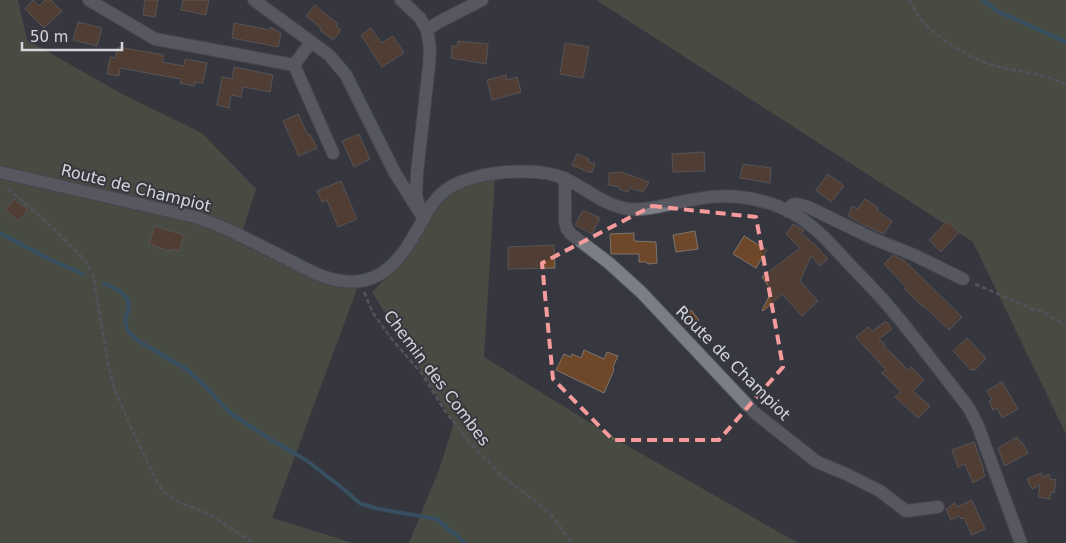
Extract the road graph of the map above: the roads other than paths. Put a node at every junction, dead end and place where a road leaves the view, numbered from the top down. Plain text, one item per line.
1 (89, 0) edge
2 (254, 0) edge
3 (401, 0) edge
4 (482, 0) edge
5 (427, 30) junction
6 (311, 42) junction
7 (294, 65) junction
8 (333, 153) dead end
9 (2, 178) edge
10 (565, 178) junction
11 (787, 210) junction
12 (424, 219) junction
13 (963, 279) road end
14 (938, 507) dead end
15 (1021, 543) edge

1 - 7 street
2 - 6 street
3 - 5 street
4 - 5 street
5 - 12 street
6 - 7 street
6 - 12 street
7 - 8 street
9 - 12 street, Route de Champiot
10 - 11 street, Route de Champiot
10 - 12 street, Route de Champiot
10 - 14 street, Route de Champiot
11 - 13 street, Route de Champiot
11 - 15 street, Route de Champiot

